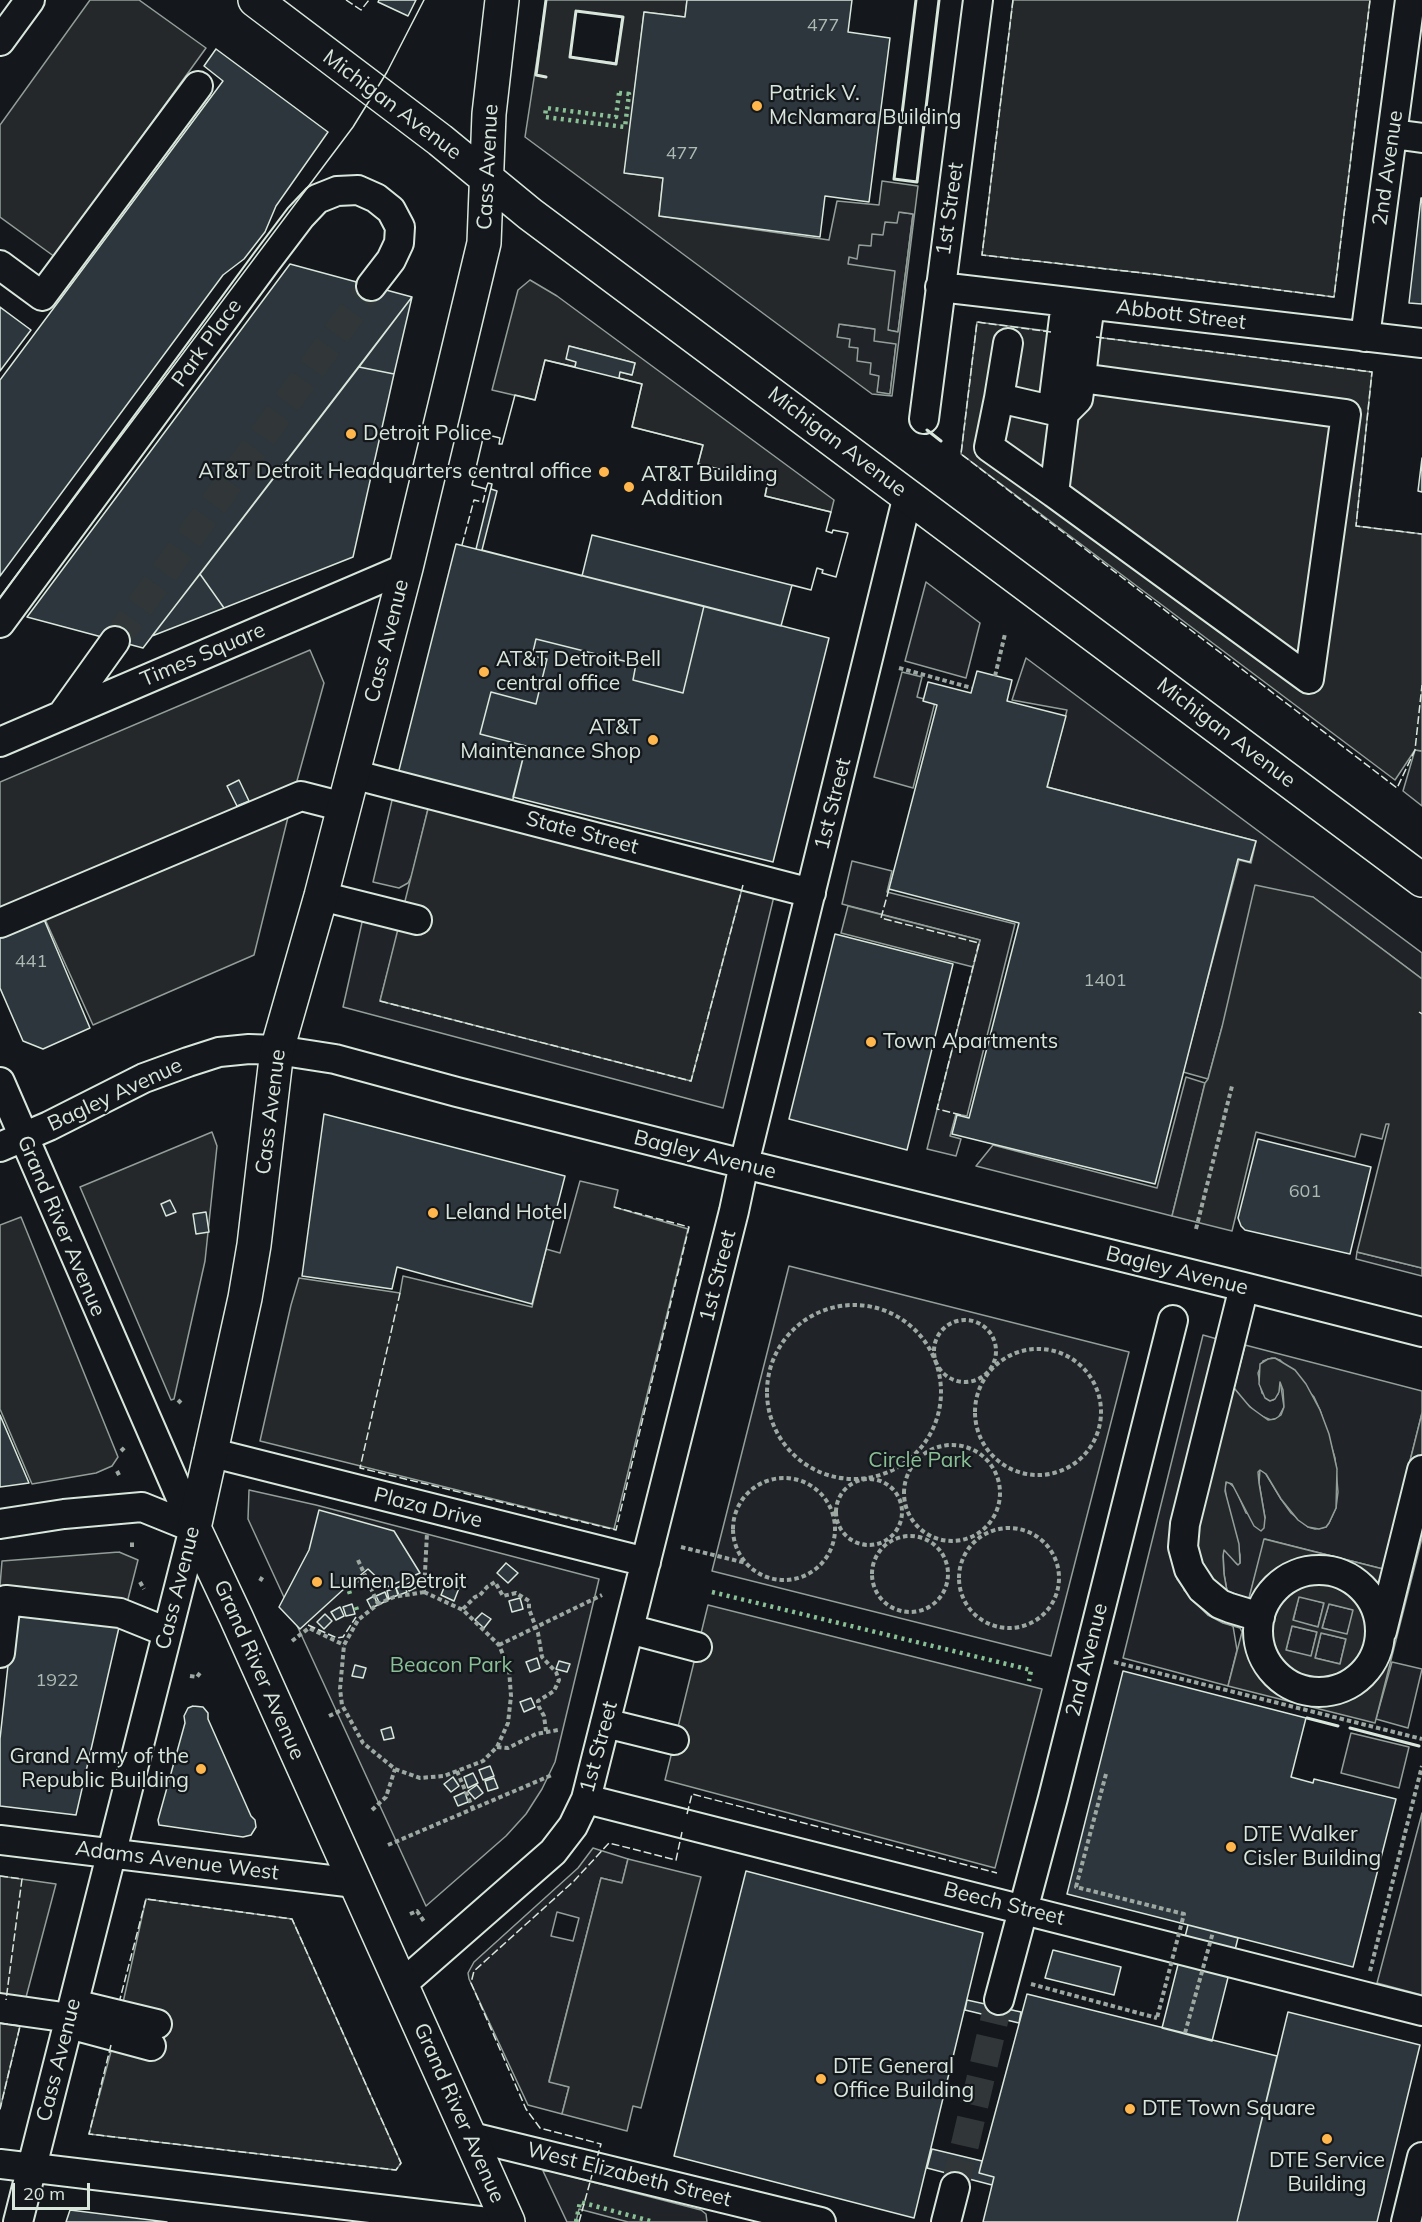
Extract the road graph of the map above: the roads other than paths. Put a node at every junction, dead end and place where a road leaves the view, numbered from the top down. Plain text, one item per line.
1 (30, 0) edge
2 (255, 0) edge
3 (502, 0) edge
4 (978, 0) edge
5 (1410, 0) edge
6 (0, 40) edge
7 (198, 86) dead end
8 (1393, 134) junction
9 (1422, 138) edge
10 (485, 177) junction
11 (0, 265) edge
12 (371, 286) tunnel mouth
13 (940, 286) junction
14 (1078, 303) junction
15 (1365, 336) junction
16 (1008, 343) dead end
17 (1422, 343) edge
18 (1081, 378) junction
19 (999, 398) junction
20 (1064, 413) junction
21 (924, 419) dead end
22 (1054, 493) junction
23 (908, 495) junction
24 (405, 568) junction
25 (0, 623) edge
26 (116, 641) tunnel mouth
27 (62, 715) junction
28 (0, 742) edge
29 (352, 774) junction
30 (344, 807) junction
31 (1422, 880) edge
32 (323, 887) junction
33 (811, 893) junction
34 (419, 910) dead end
35 (0, 923) edge
36 (276, 1050) junction
37 (0, 1082) edge
38 (12, 1142) edge
39 (744, 1164) junction
40 (1244, 1287) junction
41 (1173, 1320) dead end
42 (1422, 1332) edge
43 (209, 1452) junction
44 (1422, 1470) edge
45 (0, 1524) edge
46 (194, 1528) junction
47 (646, 1562) junction
48 (1260, 1617) junction
49 (629, 1629) junction
50 (167, 1632) junction
51 (1378, 1645) junction
52 (697, 1647) dead end
53 (0, 1653) edge
54 (605, 1722) junction
55 (675, 1740) dead end
56 (586, 1799) junction
57 (0, 1840) edge
58 (112, 1853) junction
59 (355, 1883) junction
60 (1022, 1909) junction
61 (401, 1985) junction
62 (999, 2000) tunnel mouth
63 (0, 2008) edge
64 (1422, 2011) edge
65 (71, 2015) junction
66 (154, 2035) dead end
67 (472, 2138) junction
68 (1422, 2157) edge
69 (0, 2164) edge
70 (32, 2168) junction
71 (955, 2187) tunnel mouth
72 (18, 2222) edge
73 (488, 2222) edge
74 (508, 2222) edge
75 (821, 2222) edge
76 (946, 2222) edge
77 (1406, 2222) edge

1 - 6 street
2 - 10 main road, Michigan Avenue
3 - 10 main road, Cass Avenue
4 - 13 street, 1st Street
5 - 8 street, 2nd Avenue
7 - 11 street
8 - 9 street
8 - 15 street, 2nd Avenue
10 - 23 main road, Michigan Avenue
10 - 24 main road, Cass Avenue
12 - 25 street, Park Place
13 - 14 street, Abbott Street
13 - 21 street, 1st Street
14 - 15 street, Abbott Street
14 - 18 street
14 - 20 street
15 - 17 street, Abbott Street
16 - 19 street
18 - 20 street
18 - 22 street
19 - 20 street
19 - 22 street
20 - 22 street
23 - 31 main road, Michigan Avenue
23 - 33 street, 1st Street
24 - 27 street, Times Square
24 - 29 main road, Cass Avenue
26 - 27 street
27 - 28 street, Times Square
29 - 30 main road, Cass Avenue
29 - 33 street, State Street
30 - 32 main road, Cass Avenue
30 - 35 street
32 - 34 street
32 - 36 main road, Cass Avenue
33 - 39 street, 1st Street
36 - 38 street, Bagley Avenue
36 - 39 street, Bagley Avenue
36 - 43 main road, Cass Avenue
37 - 38 street, Grand River Avenue
38 - 46 street, Grand River Avenue
39 - 40 street, Bagley Avenue
39 - 47 street, 1st Street
40 - 42 street, Bagley Avenue
40 - 48 street
41 - 60 street, 2nd Avenue
43 - 46 main road, Cass Avenue
43 - 47 street, Plaza Drive
44 - 51 street
45 - 46 street
46 - 50 street, Cass Avenue
46 - 59 main road, Grand River Avenue
47 - 49 street, 1st Street
48 - 51 street
48 - 51 street
49 - 52 street
49 - 54 street, 1st Street
50 - 53 street
50 - 58 street, Cass Avenue
54 - 55 street
54 - 56 street, 1st Street
56 - 60 street, Beech Street
56 - 61 street, 1st Street
57 - 58 street, Adams Avenue West
58 - 59 street, Adams Avenue West
58 - 65 street, Cass Avenue
59 - 61 main road, Grand River Avenue
60 - 62 street, 2nd Avenue
60 - 64 street, Beech Street
61 - 67 main road, Grand River Avenue
63 - 65 street
65 - 66 street
65 - 70 street, Cass Avenue
67 - 74 main road, Grand River Avenue
67 - 75 street, West Elizabeth Street
68 - 77 street
69 - 70 street
70 - 72 street, Cass Avenue
70 - 73 street
71 - 76 street

